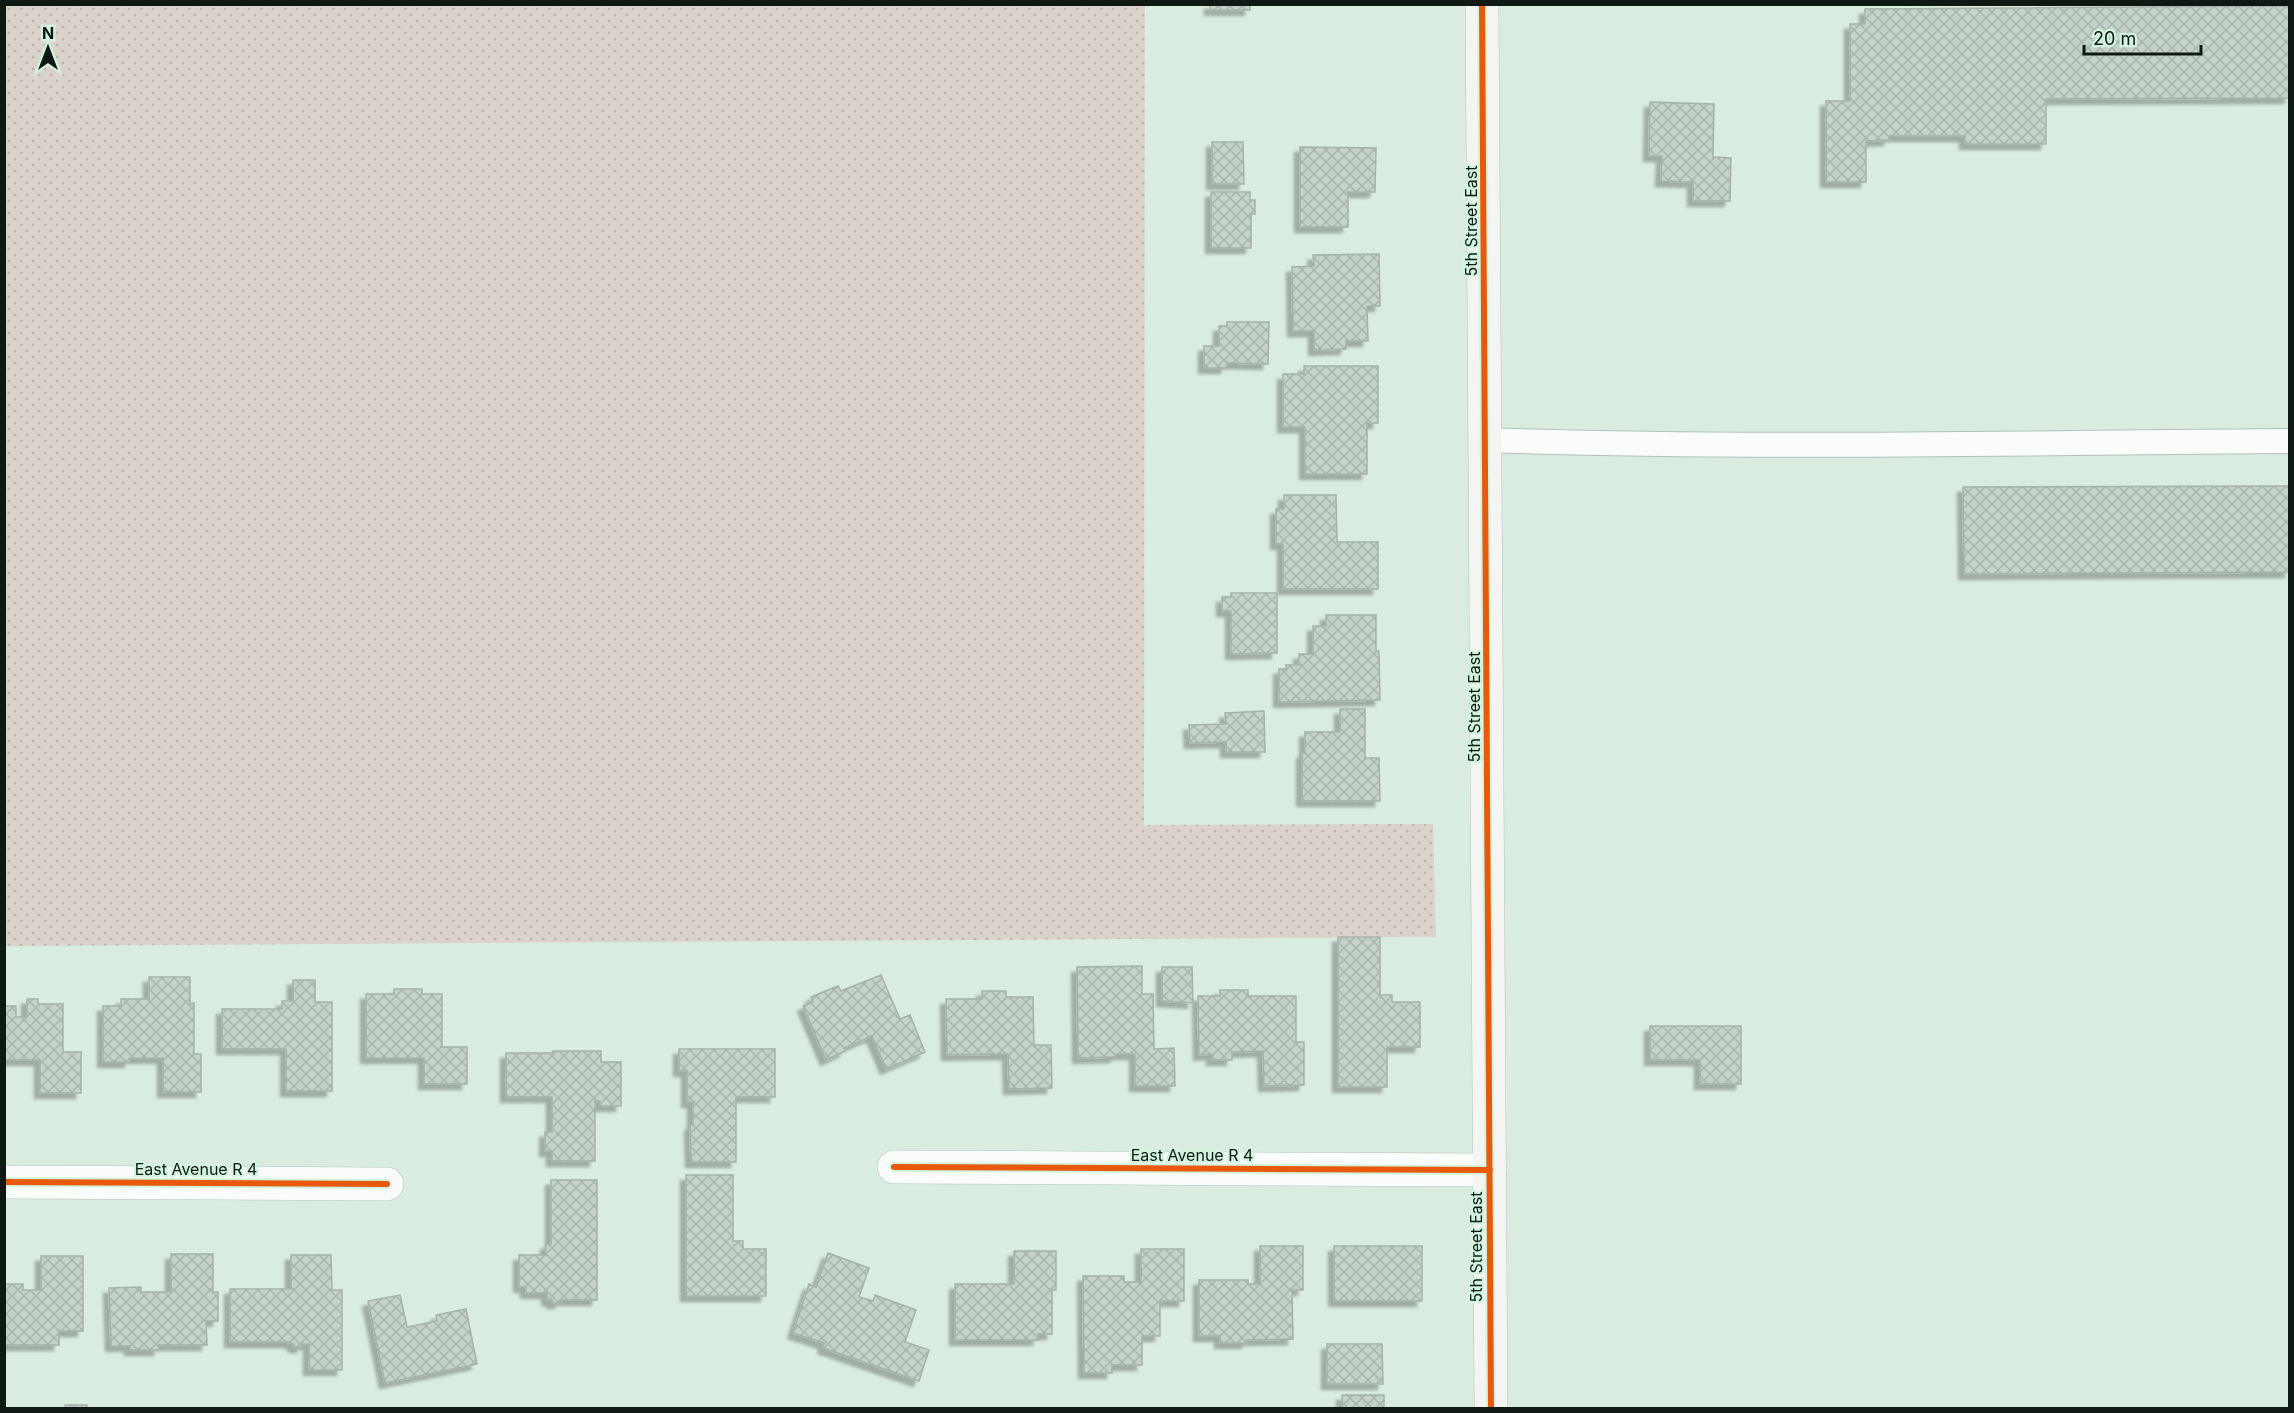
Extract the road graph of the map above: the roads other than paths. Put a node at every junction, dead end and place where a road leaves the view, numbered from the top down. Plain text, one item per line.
1 (1482, 4) edge
2 (1486, 440) junction
3 (2289, 441) edge
4 (894, 1167) dead end
5 (1490, 1170) junction
6 (4, 1182) edge
7 (387, 1184) dead end
8 (1491, 1408) edge

1 - 2 street, 5th Street East
2 - 3 lane
2 - 5 street, 5th Street East
4 - 5 street, East Avenue R 4
5 - 8 street, 5th Street East
6 - 7 street, East Avenue R 4

